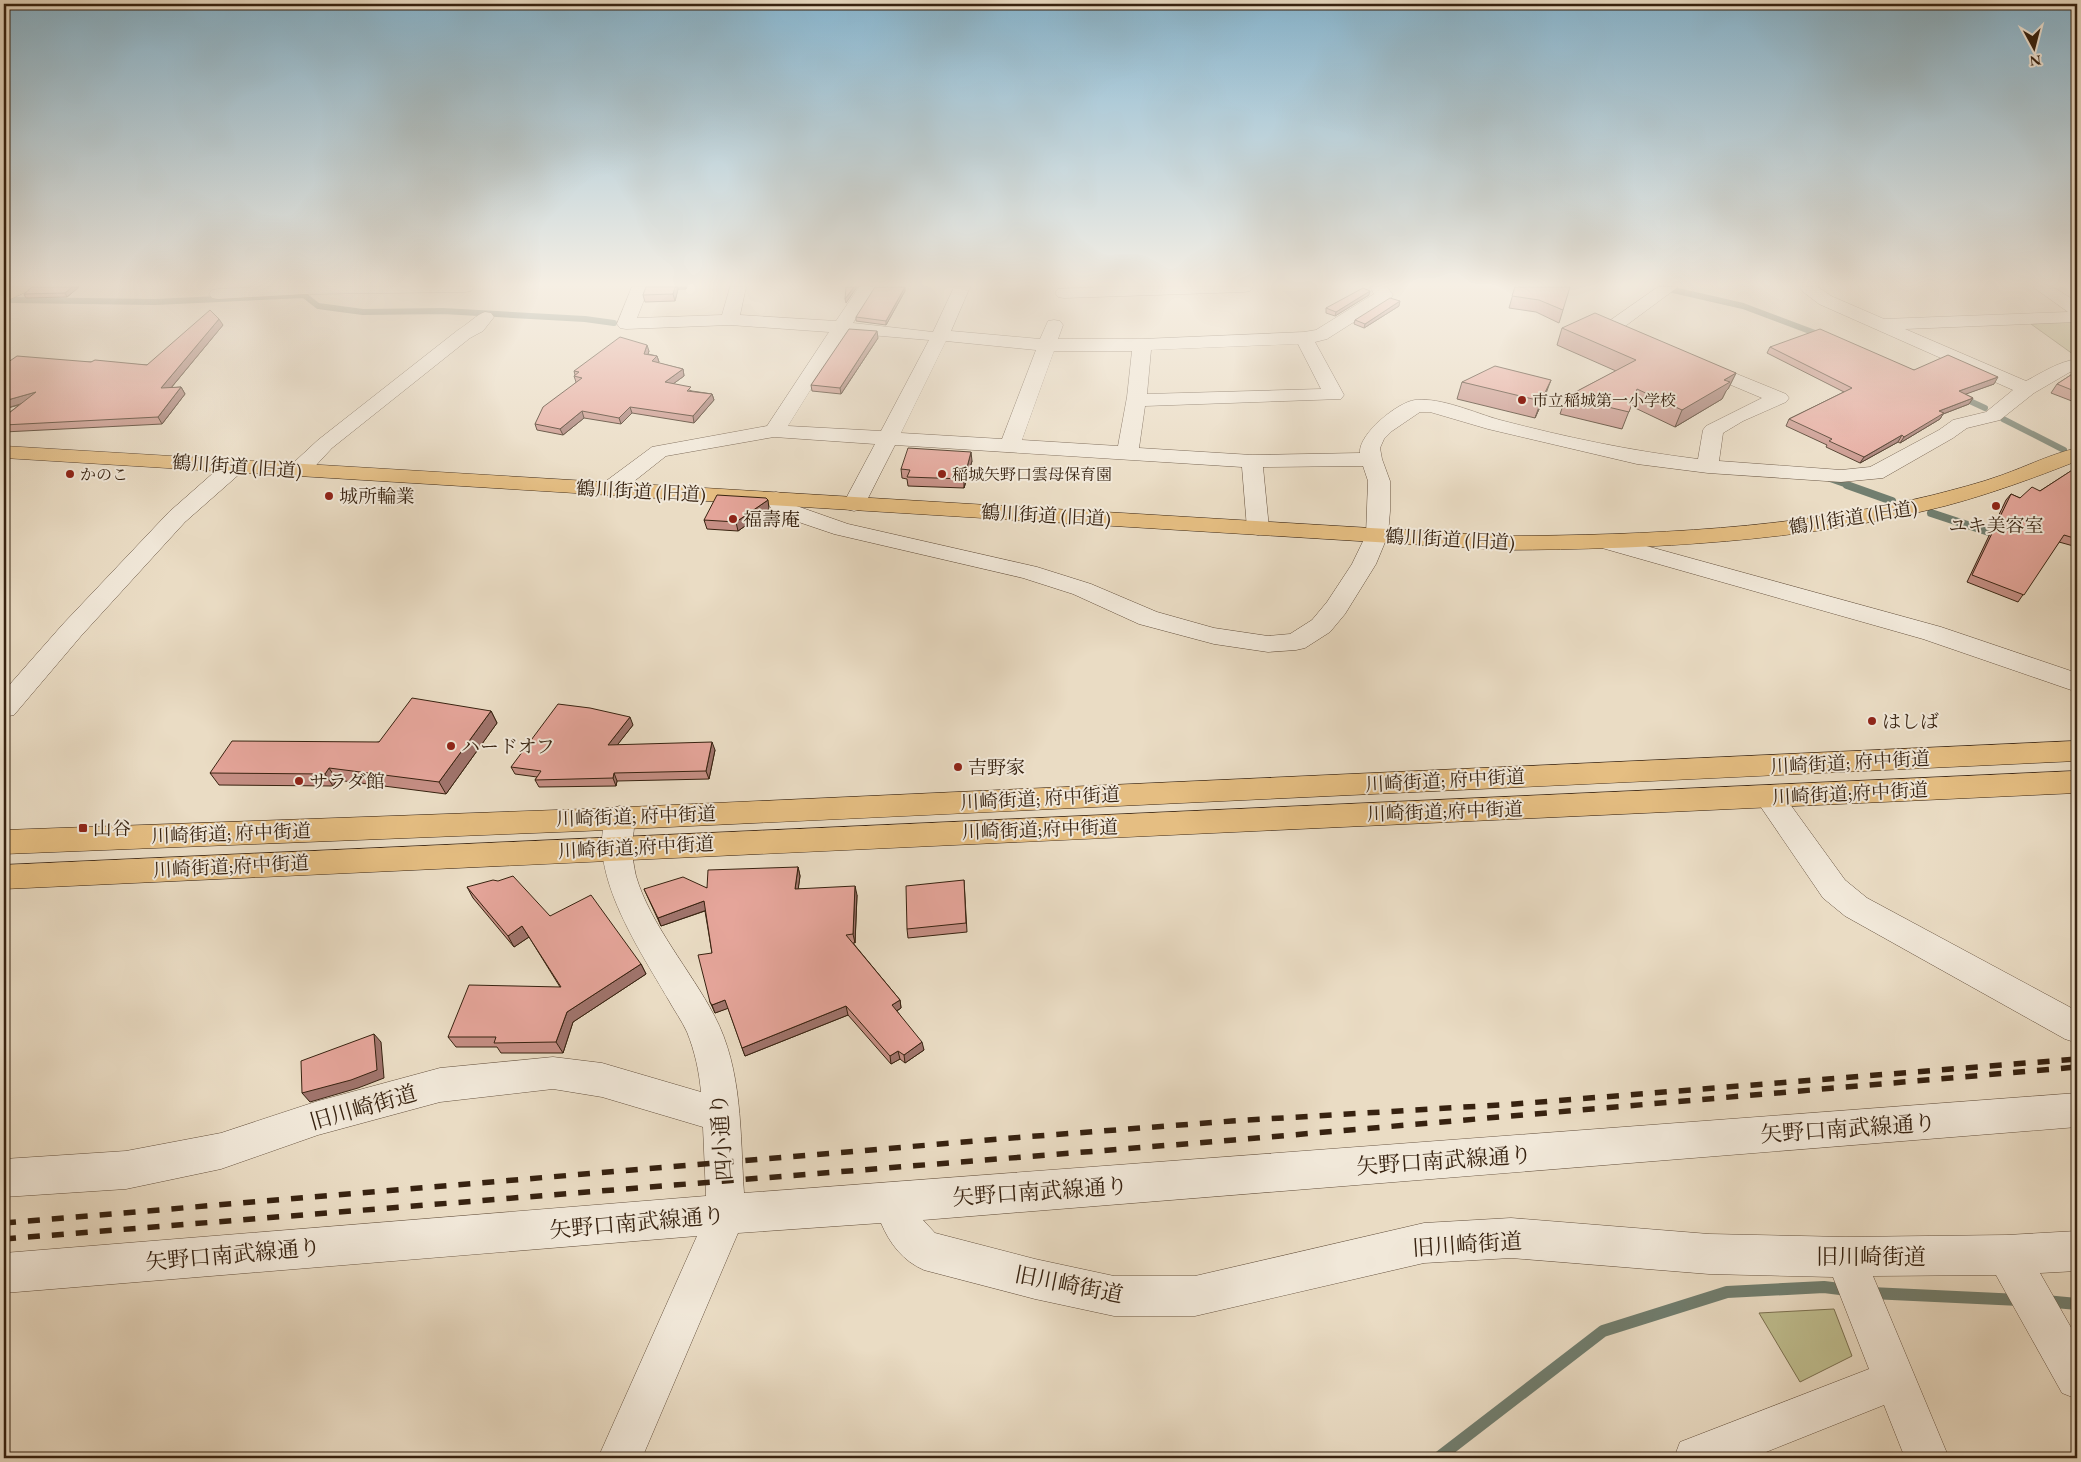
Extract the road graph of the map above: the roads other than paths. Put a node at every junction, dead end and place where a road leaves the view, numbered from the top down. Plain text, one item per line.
1 (437, 355) edge
2 (823, 355) edge
3 (930, 355) edge
4 (1042, 355) edge
5 (1141, 355) edge
6 (1313, 355) edge
7 (1951, 355) edge
8 (1686, 359) edge
9 (2077, 364) edge
10 (2027, 389) junction
11 (1137, 400) junction
12 (774, 431) junction
13 (888, 438) junction
14 (1010, 446) junction
15 (4, 452) edge
16 (1127, 454) junction
17 (2077, 454) edge
18 (1371, 459) junction
19 (1252, 461) junction
20 (236, 466) junction
21 (1708, 467) junction
22 (299, 470) junction
23 (610, 489) junction
24 (776, 499) junction
25 (854, 504) junction
26 (1258, 528) junction
27 (1377, 535) junction
28 (1610, 543) junction
29 (2077, 683) edge
30 (4, 708) edge
31 (2077, 751) edge
32 (2077, 782) edge
33 (1769, 797) junction
34 (618, 833) junction
35 (4, 842) edge
36 (4, 877) edge
37 (2077, 1028) edge
38 (2077, 1110) edge
39 (722, 1115) junction
40 (4, 1178) edge
41 (892, 1203) junction
42 (726, 1214) junction
43 (2077, 1251) edge
44 (2007, 1255) junction
45 (1846, 1257) junction
46 (4, 1273) edge
47 (2077, 1378) edge
48 (1894, 1380) junction
49 (620, 1458) edge
50 (1696, 1458) edge
51 (1928, 1458) edge

1 - 22 street
2 - 12 street
3 - 13 street
4 - 14 street
5 - 11 street
6 - 11 street
7 - 10 street
8 - 21 street
9 - 10 street
10 - 21 street
11 - 16 street
12 - 13 street
12 - 23 street
13 - 14 street
13 - 25 street
14 - 16 street
15 - 20 main road, 鶴川街道 (旧道)
16 - 19 street
17 - 28 main road, 鶴川街道 (旧道)
18 - 19 street
18 - 21 street
18 - 27 street
19 - 26 street
20 - 22 main road, 鶴川街道 (旧道)
20 - 30 street
22 - 23 main road, 鶴川街道 (旧道)
23 - 24 main road, 鶴川街道 (旧道)
24 - 25 main road, 鶴川街道 (旧道)
24 - 27 street
25 - 26 main road, 鶴川街道 (旧道)
26 - 27 main road, 鶴川街道 (旧道)
27 - 28 main road, 鶴川街道 (旧道)
28 - 29 street
31 - 34 main road, 川崎街道; 府中街道
32 - 33 main road, 川崎街道;府中街道
33 - 34 main road, 川崎街道;府中街道
33 - 37 street
34 - 35 main road, 川崎街道; 府中街道
34 - 36 main road, 川崎街道;府中街道
34 - 39 street, 四小通り
38 - 41 street, 矢野口南武線通り
39 - 40 street, 旧川崎街道
39 - 42 street, 四小通り
41 - 42 street, 矢野口南武線通り
41 - 45 street, 旧川崎街道
42 - 46 street, 矢野口南武線通り
42 - 49 street, 四小通り
43 - 44 street, 旧川崎街道
44 - 45 street, 旧川崎街道
44 - 47 street
45 - 48 street
48 - 50 street
48 - 51 street

